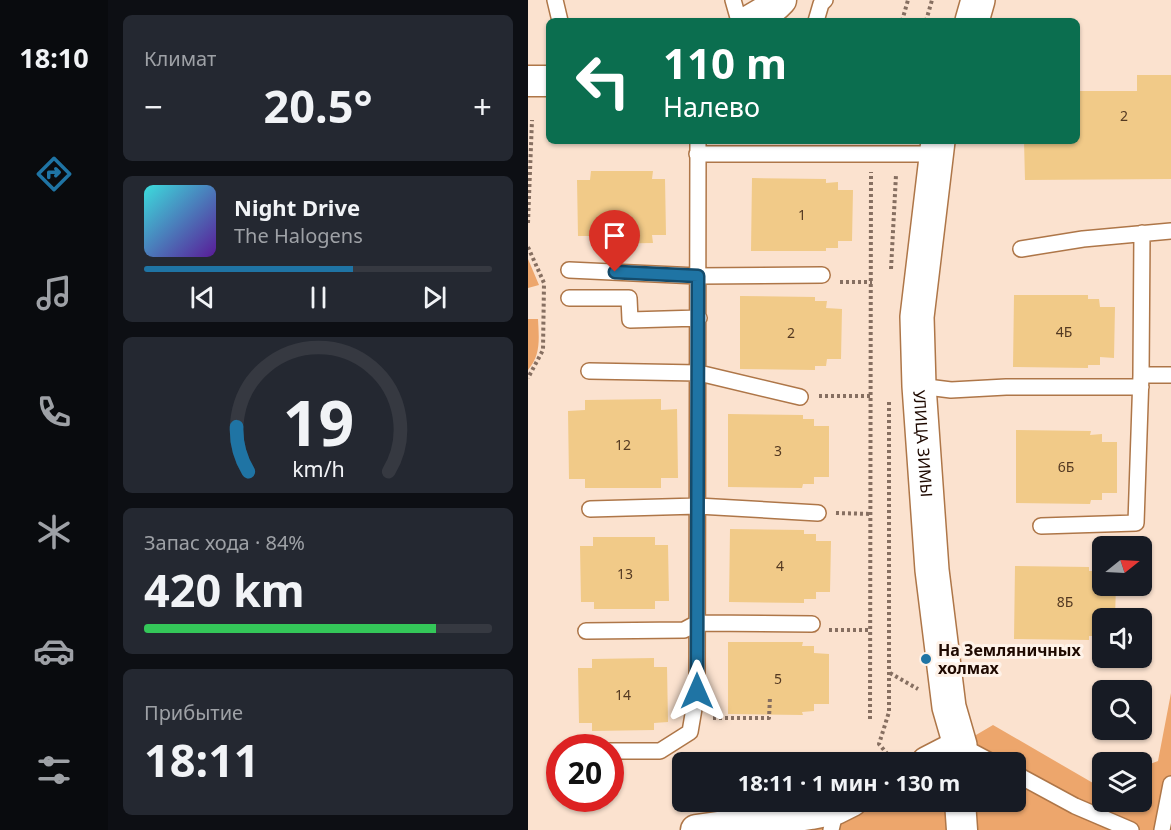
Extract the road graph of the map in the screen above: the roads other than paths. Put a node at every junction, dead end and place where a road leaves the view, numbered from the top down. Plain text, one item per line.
1 (555, 0) edge
2 (733, 0) edge
3 (781, 0) edge
4 (825, 0) edge
5 (978, 0) edge
6 (559, 18) edge
7 (738, 18) edge
8 (754, 18) edge
9 (817, 18) edge
10 (973, 18) edge
11 (528, 81) edge
12 (546, 81) edge
13 (698, 147) edge
14 (937, 147) edge
15 (1171, 231) edge
16 (1142, 233) junction
17 (1021, 249) dead end
18 (568, 270) dead end
19 (822, 275) road end
20 (698, 276) junction
21 (569, 298) dead end
22 (699, 318) junction
23 (590, 371) dead end
24 (699, 373) junction
25 (1171, 375) edge
26 (1141, 381) junction
27 (904, 389) junction
28 (800, 397) road end
29 (698, 506) junction
30 (590, 509) dead end
31 (818, 513) road end
32 (1041, 526) dead end
33 (697, 623) junction
34 (812, 624) road end
35 (586, 631) dead end
36 (624, 751) edge
37 (960, 752) edge
38 (1026, 779) edge
39 (1171, 784) edge
40 (961, 812) edge
41 (840, 813) edge
42 (696, 830) edge
43 (962, 830) edge
44 (1131, 830) edge
45 (1162, 830) edge

1 - 6 lane
2 - 7 lane
3 - 8 street
4 - 9 lane
5 - 10 street
11 - 12 street
13 - 14 lane
13 - 20 lane
14 - 27 street, УЛИЦА ЗИМЫ
15 - 16 lane
16 - 17 lane
16 - 26 lane
18 - 20 lane
19 - 20 lane
20 - 22 lane
21 - 22 lane
22 - 24 lane
23 - 24 lane
24 - 28 lane
24 - 29 lane
25 - 26 lane
26 - 27 lane
26 - 32 lane
27 - 37 street, УЛИЦА ЗИМЫ
29 - 30 lane
29 - 31 lane
29 - 33 lane
33 - 34 lane
33 - 35 lane
33 - 36 lane
38 - 44 lane
39 - 45 lane
40 - 43 street
41 - 42 street

